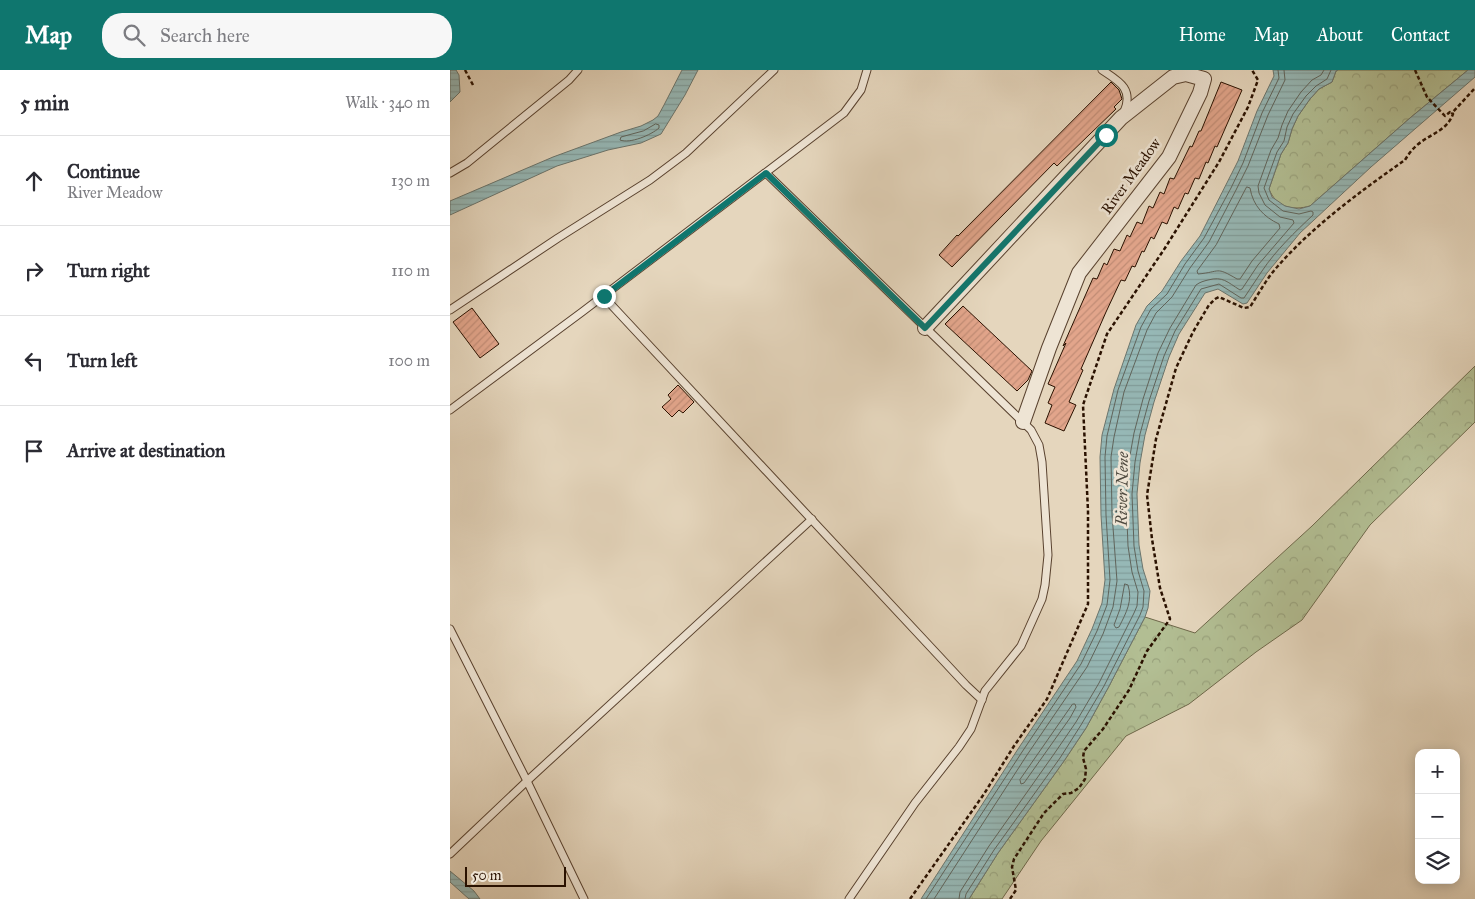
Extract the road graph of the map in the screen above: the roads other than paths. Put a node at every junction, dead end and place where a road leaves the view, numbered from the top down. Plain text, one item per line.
1 (578, 70) edge
2 (774, 70) edge
3 (867, 70) edge
4 (1102, 70) edge
5 (1121, 118) junction
6 (450, 173) edge
7 (766, 173) junction
8 (604, 296) junction
9 (450, 310) edge
10 (925, 328) junction
11 (450, 410) edge
12 (1023, 422) junction
13 (812, 519) junction
14 (450, 629) edge
15 (982, 700) junction
16 (527, 781) junction
17 (450, 854) edge
18 (584, 899) edge
19 (849, 899) edge

1 - 6 lane
2 - 9 lane
3 - 7 lane
4 - 5 lane
5 - 10 street, River Meadow
5 - 12 street, River Meadow
7 - 8 lane
7 - 10 lane
8 - 11 lane
8 - 13 lane
10 - 12 lane
12 - 15 lane
13 - 15 lane
13 - 16 lane
14 - 16 lane
15 - 19 lane
16 - 17 lane
16 - 18 lane

